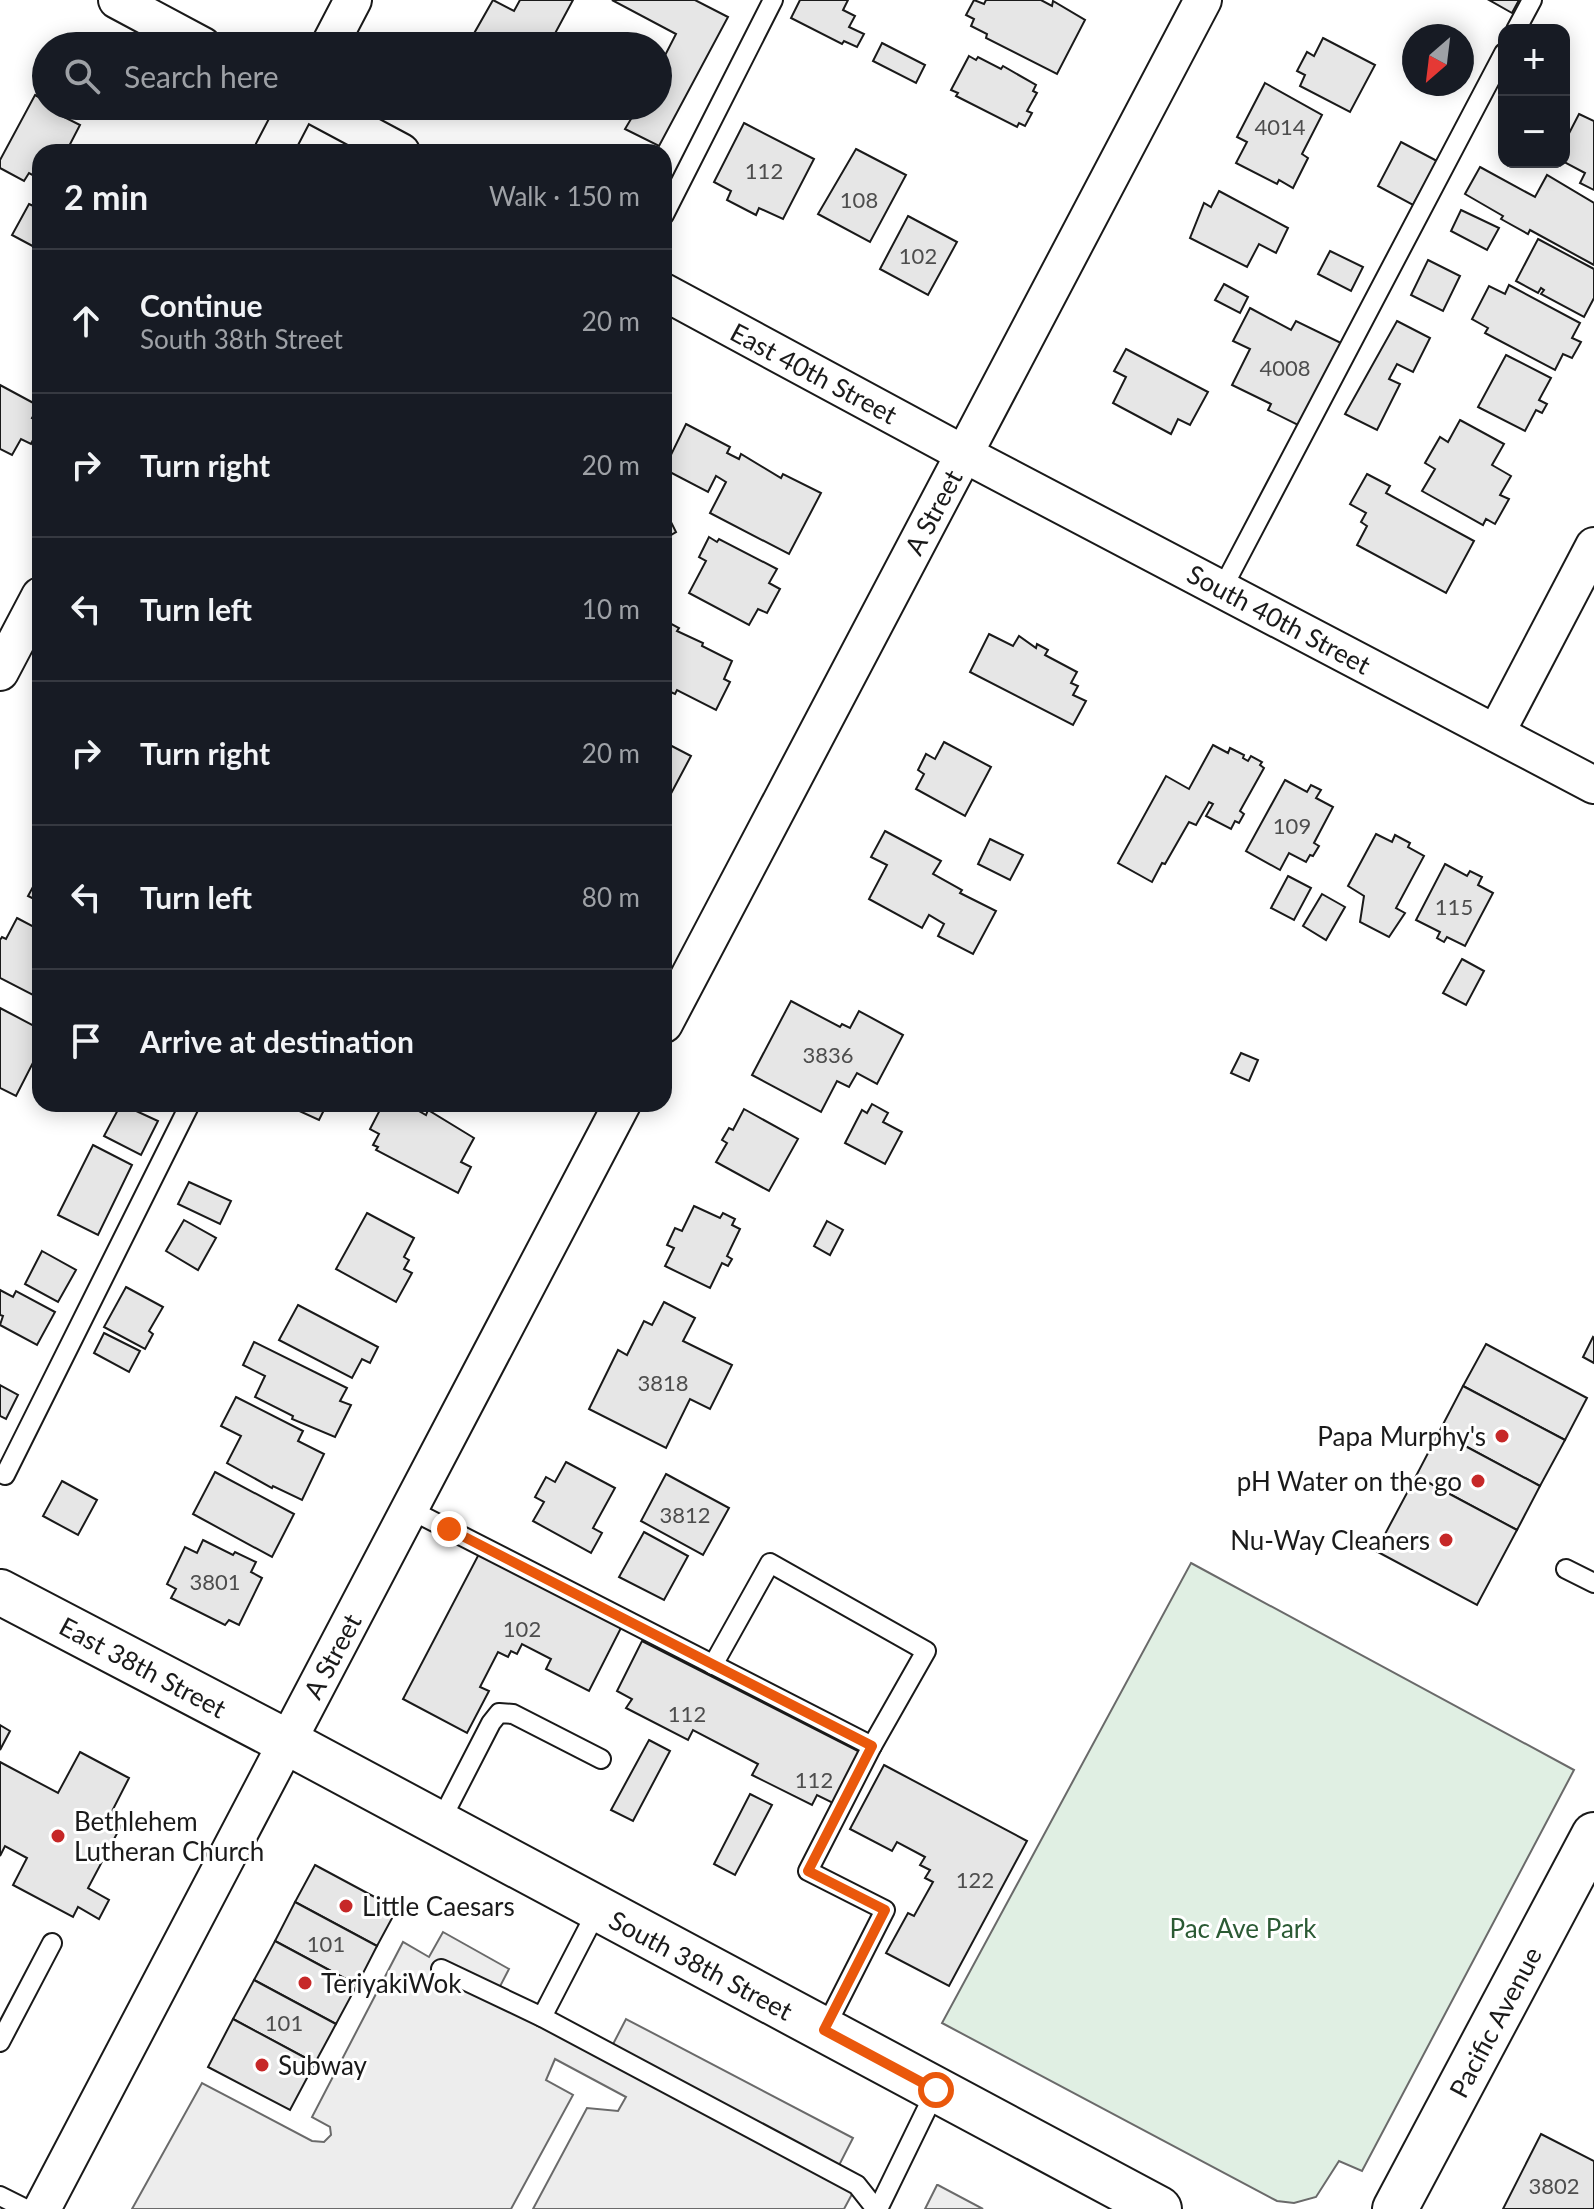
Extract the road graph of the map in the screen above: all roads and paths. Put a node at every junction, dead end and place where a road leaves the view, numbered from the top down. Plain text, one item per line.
1 (117, 0) edge
2 (353, 0) edge
3 (773, 0) edge
4 (1203, 0) edge
5 (1532, 0) edge
6 (1519, 24) edge
7 (177, 32) edge
8 (336, 32) edge
9 (1498, 64) edge
10 (290, 120) edge
11 (341, 120) edge
12 (277, 144) edge
13 (386, 144) edge
14 (672, 199) edge
15 (672, 296) edge
16 (964, 454) junction
17 (1594, 546) edge
18 (1222, 589) junction
19 (32, 611) edge
20 (0, 672) edge
21 (1496, 733) junction
22 (1594, 785) edge
23 (672, 1009) edge
24 (186, 1112) edge
25 (618, 1112) edge
26 (5, 1475) dead end
27 (409, 1509) junction
28 (1566, 1569) dead end
29 (1594, 1583) edge
30 (0, 1592) edge
31 (713, 1665) junction
32 (287, 1742) junction
33 (872, 1746) junction
34 (601, 1759) dead end
35 (439, 1824) junction
36 (1589, 1856) edge
37 (598, 1909) junction
38 (52, 1943) dead end
39 (441, 1969) dead end
40 (542, 2017) junction
41 (824, 2030) junction
42 (0, 2042) edge
43 (936, 2090) junction
44 (0, 2196) edge
45 (26, 2209) edge
46 (42, 2209) edge
47 (877, 2209) edge
48 (1159, 2209) edge
49 (1395, 2209) edge

1 - 7 street
2 - 8 street
3 - 14 lane
4 - 16 street, A Street
5 - 6 lane
9 - 18 lane
10 - 12 street
11 - 13 street
15 - 16 street, East 40th Street
16 - 18 street, South 40th Street
16 - 23 street, A Street
17 - 21 street
18 - 21 street, South 40th Street
19 - 20 street
21 - 22 street, South 40th Street
24 - 26 lane
25 - 27 street, A Street
27 - 31 lane
27 - 32 street, A Street
28 - 29 lane
30 - 32 main road, East 38th Street
31 - 33 lane
31 - 33 lane
32 - 35 main road, South 38th Street
32 - 46 street, A Street
33 - 41 lane
34 - 35 lane
35 - 37 main road, South 38th Street
36 - 49 main road, Pacific Avenue
37 - 40 lane
37 - 41 main road, South 38th Street
38 - 42 lane
39 - 40 lane
40 - 47 lane
41 - 43 main road, South 38th Street
43 - 47 lane
43 - 48 main road, South 38th Street
44 - 45 lane

